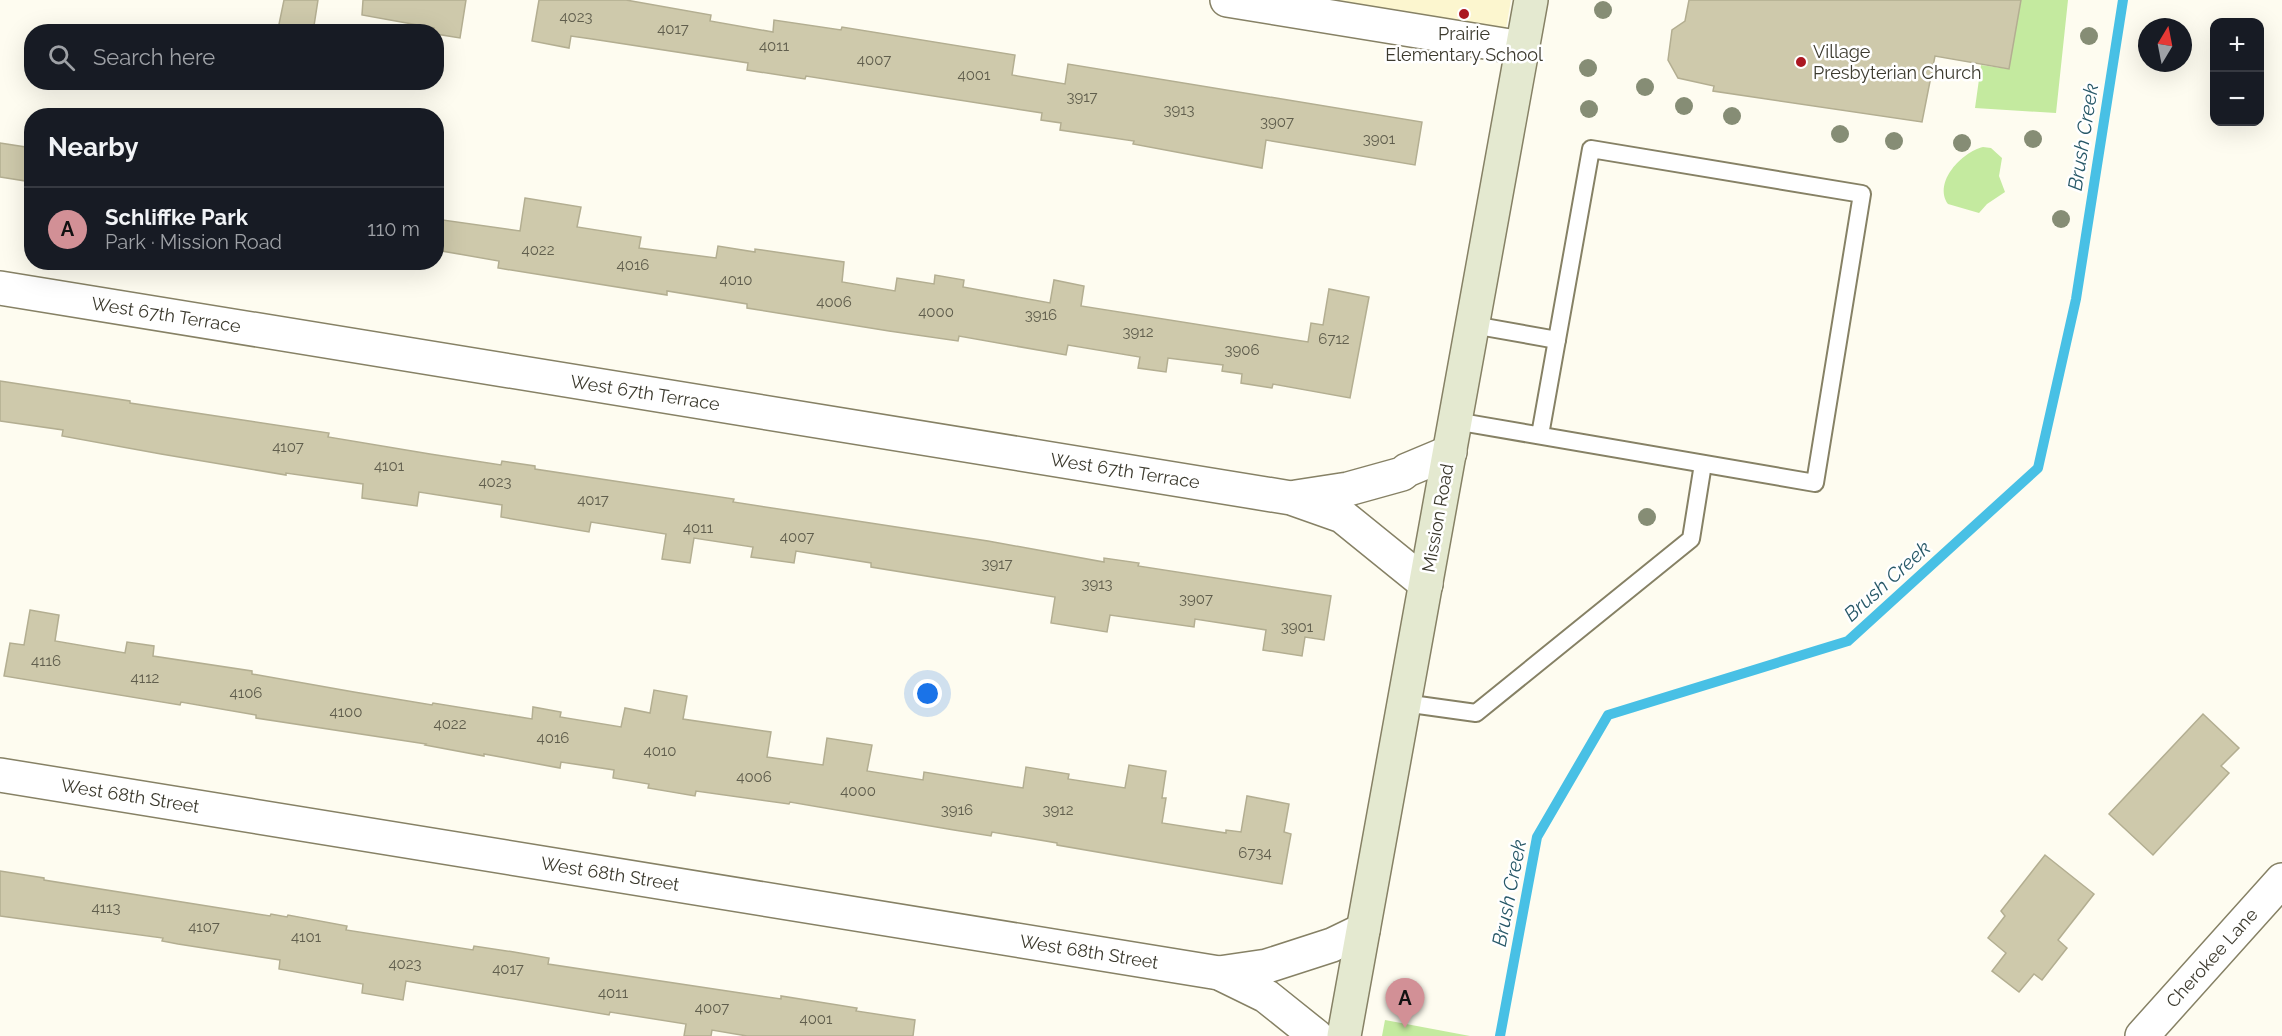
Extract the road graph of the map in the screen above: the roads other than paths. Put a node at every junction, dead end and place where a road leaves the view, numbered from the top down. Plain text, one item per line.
1 (1227, 0) edge
2 (1531, 0) edge
3 (1522, 48) junction
4 (0, 288) edge
5 (1473, 325) junction
6 (1557, 340) junction
7 (1540, 435) junction
8 (1453, 436) junction
9 (1703, 464) junction
10 (1291, 498) junction
11 (1426, 584) junction
12 (1404, 704) junction
13 (0, 775) edge
14 (2282, 880) edge
15 (1363, 930) junction
16 (1220, 974) junction
17 (1316, 1036) edge
18 (1344, 1036) edge
19 (2142, 1036) edge

1 - 3 street
2 - 3 main road, Mission Road
3 - 5 main road, Mission Road
4 - 10 street, West 67th Terrace
5 - 6 lane
5 - 8 main road, Mission Road
6 - 7 lane
6 - 9 lane
7 - 8 lane
7 - 9 lane
8 - 10 street, West 67th Terrace
8 - 11 main road, Mission Road
9 - 12 lane
10 - 11 street, West 67th Terrace
11 - 12 main road, Mission Road
12 - 15 main road, Mission Road
13 - 16 street, West 68th Street
14 - 19 street, Cherokee Lane
15 - 16 street, West 68th Street
15 - 18 main road, Mission Road
16 - 17 street, West 68th Street

